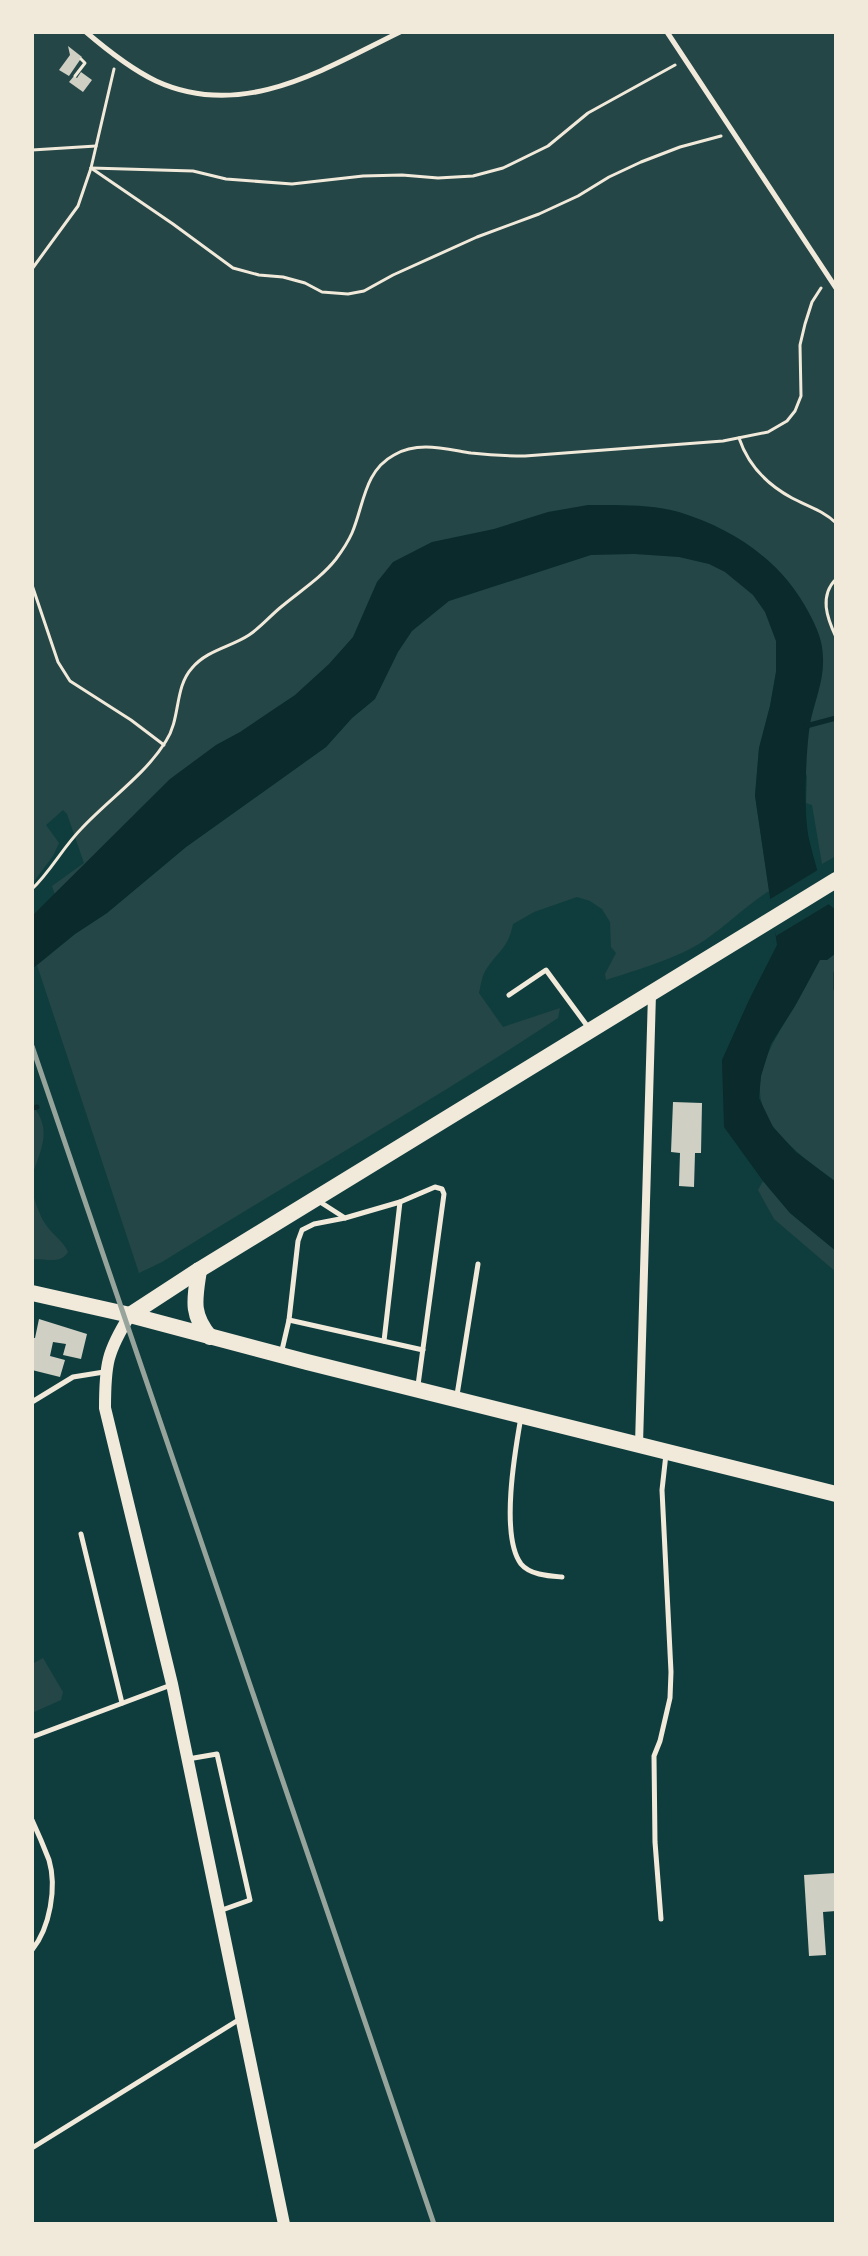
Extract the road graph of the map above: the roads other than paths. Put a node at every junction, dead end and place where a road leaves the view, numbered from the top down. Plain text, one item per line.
1 (86, 32) edge
2 (400, 32) edge
3 (667, 32) edge
4 (836, 288) edge
5 (830, 883) edge
6 (652, 993) junction
7 (509, 995) dead end
8 (591, 1031) junction
9 (315, 1199) junction
10 (400, 1202) junction
11 (345, 1218) junction
12 (478, 1264) dead end
13 (199, 1270) junction
14 (32, 1293) edge
15 (130, 1315) junction
16 (289, 1320) junction
17 (210, 1337) junction
18 (384, 1341) junction
19 (423, 1350) junction
20 (281, 1355) junction
21 (106, 1371) junction
22 (418, 1390) junction
23 (456, 1400) junction
24 (32, 1402) edge
25 (521, 1416) junction
26 (639, 1446) junction
27 (666, 1453) junction
28 (836, 1494) edge
29 (81, 1534) dead end
30 (562, 1577) dead end
31 (172, 1684) junction
32 (122, 1703) junction
33 (32, 1737) edge
34 (187, 1759) junction
35 (32, 1820) edge
36 (219, 1911) junction
37 (661, 1919) dead end
38 (32, 1950) edge
39 (241, 2019) junction
40 (32, 2148) edge
41 (284, 2224) edge

1 - 2 lane
3 - 4 lane
5 - 6 main road
6 - 8 main road
6 - 26 street
7 - 8 lane
8 - 9 main road
9 - 11 lane
9 - 13 main road
10 - 11 lane
10 - 18 lane
10 - 19 lane
11 - 16 lane
12 - 23 lane
13 - 15 main road
13 - 17 main road
14 - 15 main road
15 - 17 main road
15 - 21 street
16 - 18 lane
16 - 20 lane
17 - 20 main road
18 - 19 lane
19 - 22 lane
20 - 22 main road
21 - 24 lane
21 - 31 street
22 - 23 main road
23 - 25 main road
25 - 26 main road
25 - 30 lane
26 - 27 main road
27 - 28 main road
27 - 37 lane
29 - 32 lane
31 - 32 lane
31 - 34 street
32 - 33 lane
34 - 36 street
34 - 36 lane
35 - 38 lane
36 - 39 street
39 - 40 lane
39 - 41 street

